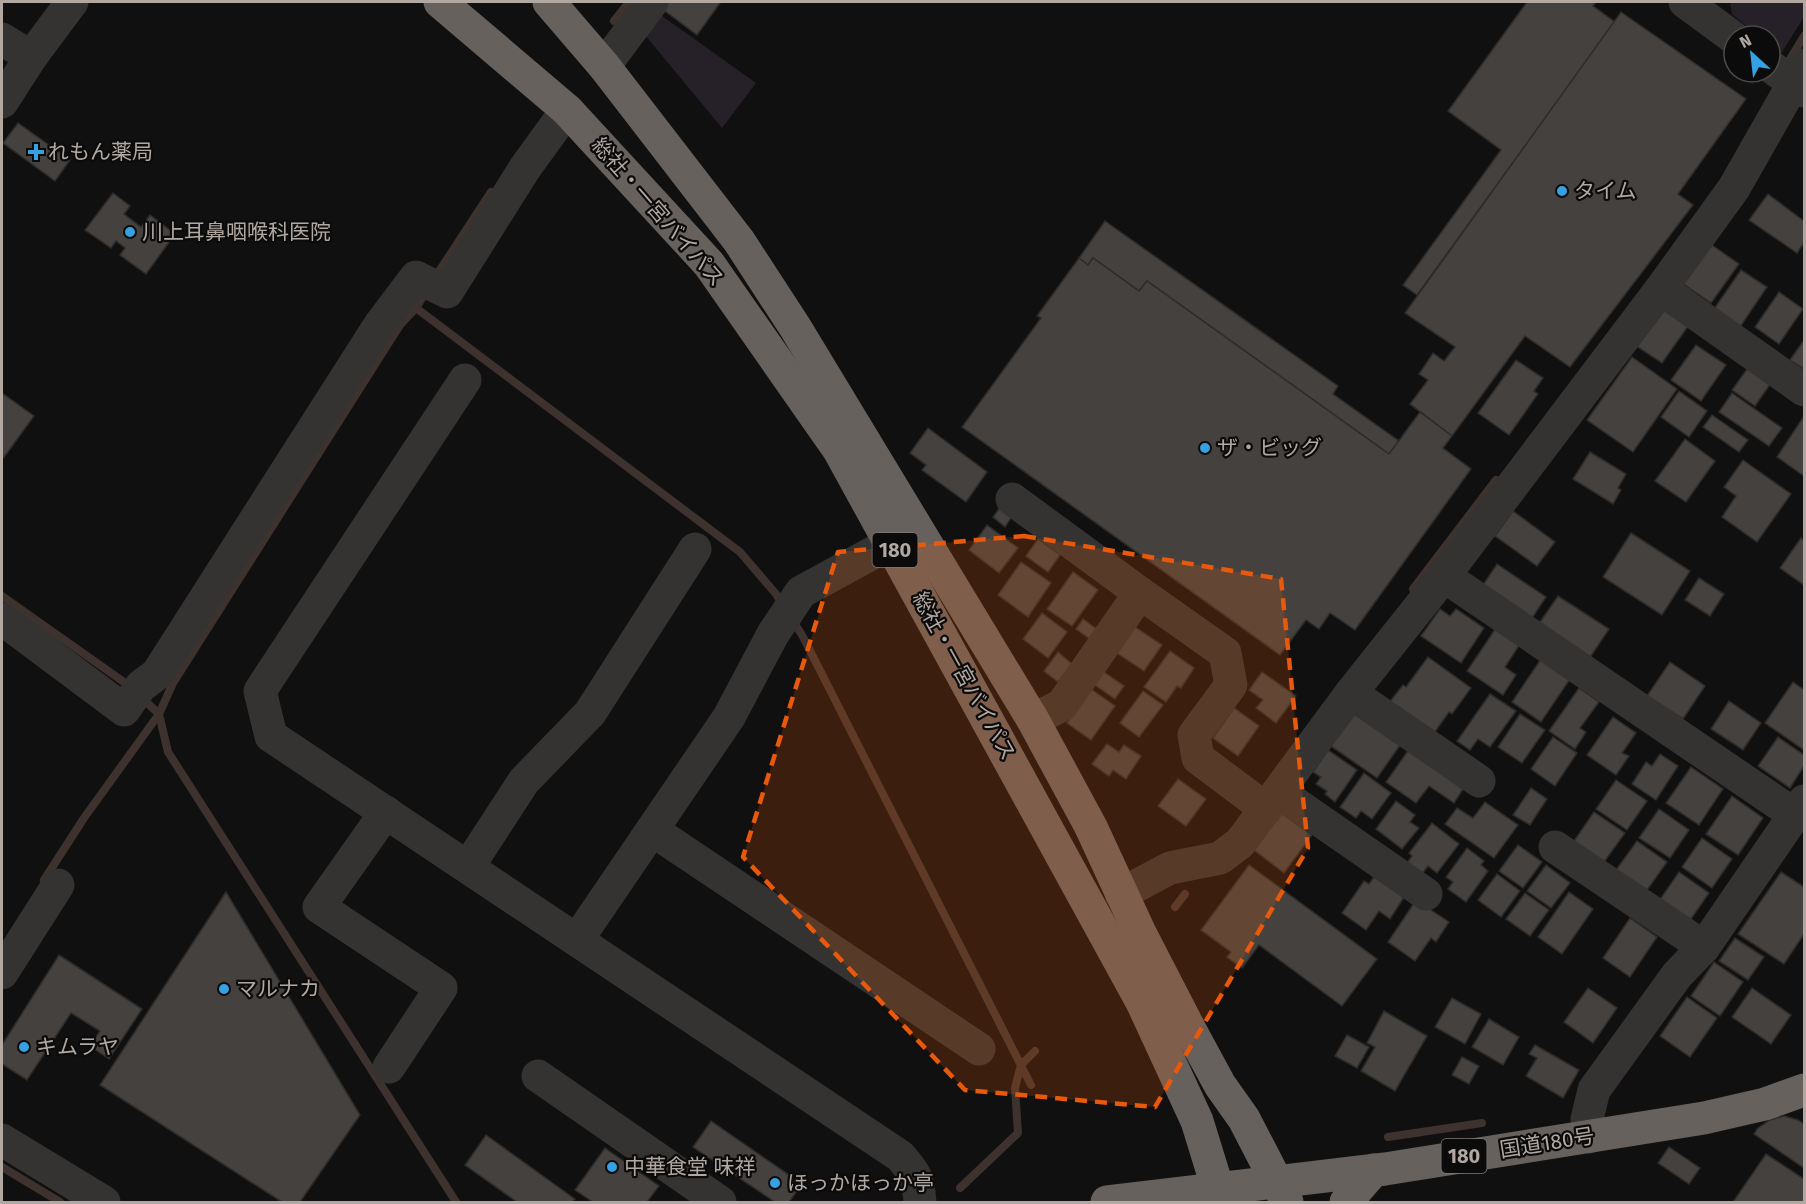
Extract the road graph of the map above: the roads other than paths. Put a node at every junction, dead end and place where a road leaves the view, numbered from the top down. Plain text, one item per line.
1 (72, 2) edge
2 (440, 2) edge
3 (549, 2) edge
4 (652, 2) edge
5 (1685, 2) edge
6 (1722, 29) edge
7 (2, 39) edge
8 (31, 57) junction
9 (604, 66) junction
10 (1793, 76) edge
11 (2, 102) edge
12 (567, 110) junction
13 (1661, 289) junction
14 (465, 380) dead end
15 (1804, 390) edge
16 (1012, 499) dead end
17 (891, 543) junction
18 (695, 549) dead end
19 (1444, 576) junction
20 (1140, 593) junction
21 (2, 619) edge
22 (1351, 693) junction
23 (1033, 720) junction
24 (1479, 781) dead end
25 (1273, 801) junction
26 (1800, 808) edge
27 (386, 812) junction
28 (652, 830) junction
29 (1555, 847) dead end
30 (468, 867) junction
31 (58, 885) dead end
32 (1120, 894) junction
33 (1426, 894) dead end
34 (577, 940) junction
35 (1704, 946) junction
36 (2, 973) edge
37 (979, 1049) dead end
38 (389, 1067) dead end
39 (538, 1076) dead end
40 (1804, 1090) edge
41 (1589, 1137) junction
42 (2, 1140) edge
43 (1374, 1170) junction
44 (1282, 1192) edge
45 (1220, 1196) edge
46 (1155, 1200) edge
47 (104, 1203) edge
48 (720, 1203) edge
49 (920, 1203) edge
50 (1107, 1203) edge
51 (1346, 1203) edge

1 - 8 street
2 - 12 highway, 総社・一宮バイパス / 180
3 - 9 highway, 総社・一宮バイパス / 180
4 - 9 street
5 - 6 street
7 - 8 street
8 - 11 street
9 - 23 highway, 総社・一宮バイパス / 180
10 - 13 street
12 - 17 highway, 総社・一宮バイパス / 180
12 - 21 street
13 - 15 street
13 - 19 street
14 - 27 street
16 - 20 street
17 - 28 street
17 - 45 highway, 総社・一宮バイパス / 180
18 - 30 street
19 - 22 street
19 - 26 street
20 - 23 street
20 - 25 street
22 - 24 street
22 - 25 street
23 - 32 highway, 総社・一宮バイパス / 180
25 - 32 street
25 - 33 street
26 - 35 street
27 - 30 street
27 - 38 street
28 - 34 street
28 - 37 street
29 - 35 street
30 - 34 street
31 - 36 street
32 - 44 highway, 総社・一宮バイパス / 180
34 - 49 street
35 - 41 street
39 - 48 street
40 - 41 highway, 国道180号 / 180
41 - 43 highway, 国道180号 / 180
42 - 47 street
43 - 44 highway, 国道180号 / 180
43 - 51 highway
44 - 45 highway, 国道180号 / 180
45 - 46 highway, 国道180号 / 180
46 - 50 highway, 国道180号 / 180

